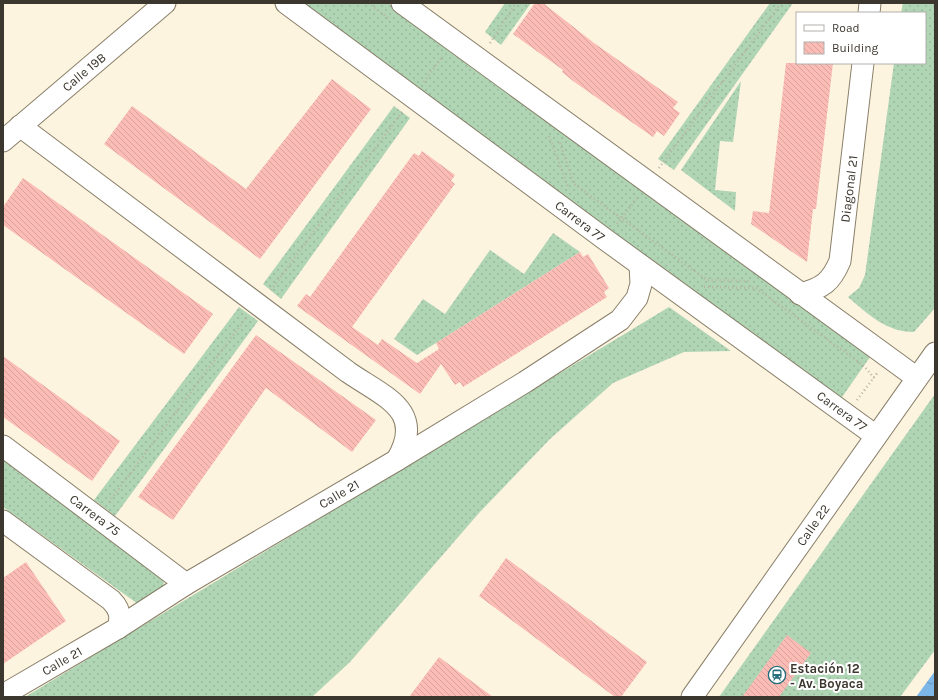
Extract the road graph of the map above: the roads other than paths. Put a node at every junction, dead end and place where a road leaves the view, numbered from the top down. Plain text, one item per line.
1 (165, 3) edge
2 (286, 3) edge
3 (397, 12) edge
4 (863, 64) edge
5 (20, 126) junction
6 (3, 141) edge
7 (640, 265) junction
8 (800, 294) junction
9 (935, 353) edge
10 (917, 378) junction
11 (876, 436) junction
12 (3, 446) edge
13 (397, 460) junction
14 (3, 521) edge
15 (186, 584) junction
16 (118, 628) junction
17 (3, 695) edge
18 (692, 697) edge

1 - 5 street, Calle 19B
2 - 7 street, Carrera 77
3 - 8 street
4 - 8 street, Diagonal 21
5 - 6 street, Calle 19B
5 - 13 street
7 - 11 street, Carrera 77
7 - 13 street, Calle 21
8 - 10 street
9 - 10 street, Calle 22
10 - 11 street, Calle 22
11 - 18 street, Calle 22
12 - 15 street, Carrera 75
13 - 15 street, Calle 21
14 - 16 street
15 - 16 street, Calle 21
16 - 17 street, Calle 21

